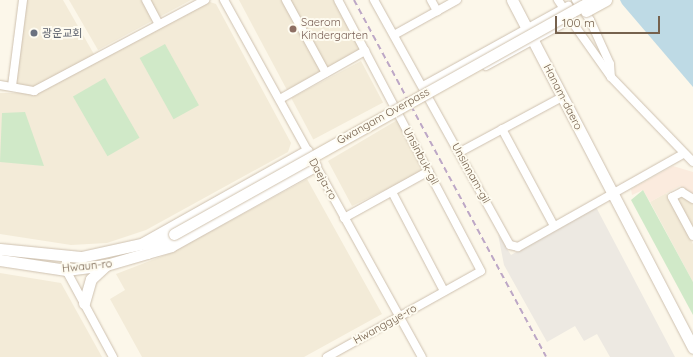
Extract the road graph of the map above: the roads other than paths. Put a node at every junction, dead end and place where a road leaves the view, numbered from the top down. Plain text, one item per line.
1 (23, 0) edge
2 (146, 0) edge
3 (206, 0) edge
4 (224, 0) edge
5 (286, 0) edge
6 (338, 0) edge
7 (374, 0) edge
8 (430, 0) edge
9 (457, 0) edge
10 (512, 0) edge
11 (558, 0) edge
12 (593, 0) edge
13 (606, 0) edge
14 (572, 4) edge
15 (437, 11) junction
16 (572, 18) junction
17 (159, 24) junction
18 (527, 29) junction
19 (394, 35) junction
20 (533, 40) junction
21 (365, 51) junction
22 (326, 73) junction
23 (611, 77) junction
24 (0, 85) edge
25 (12, 86) junction
26 (422, 86) junction
27 (429, 97) junction
28 (562, 97) junction
29 (280, 99) junction
30 (502, 130) junction
31 (307, 151) junction
32 (460, 152) junction
33 (683, 154) junction
34 (693, 162) edge
35 (315, 166) junction
36 (429, 171) junction
37 (392, 192) junction
38 (613, 194) junction
39 (693, 199) edge
40 (344, 218) junction
41 (554, 226) junction
42 (171, 236) joint
43 (693, 236) edge
44 (145, 248) junction
45 (0, 249) edge
46 (66, 257) junction
47 (0, 260) edge
48 (106, 265) junction
49 (66, 270) junction
50 (481, 270) joint
51 (444, 291) junction
52 (84, 303) junction
53 (399, 316) junction
54 (693, 348) edge
55 (113, 357) edge
56 (327, 357) edge
57 (422, 357) edge

1 - 25 street
2 - 17 street
3 - 17 street
4 - 29 street, Daeja-ro
5 - 22 street
6 - 21 street, Unsinbuk-gil
7 - 19 street, Unsinnam-gil
8 - 15 street
9 - 15 street
10 - 18 street, Hanam-daero
11 - 14 street
12 - 42 street, Gwangam Overpass, bridge
13 - 16 street, bridge
14 - 18 street
14 - 23 street
15 - 19 street
16 - 20 street
16 - 23 street
17 - 25 street
18 - 20 street, Hanam-daero
18 - 26 street
19 - 26 street, Unsinnam-gil
20 - 27 street
20 - 28 street, Hanam-daero
21 - 22 street
21 - 36 street, Unsinbuk-gil
22 - 29 street
23 - 33 street
24 - 25 street
26 - 27 street, Unsinnam-gil
27 - 32 street, Unsinnam-gil
28 - 30 street
28 - 38 street, Hanam-daero
29 - 31 street, Daeja-ro
30 - 32 street
30 - 41 street
31 - 35 street, Daeja-ro
31 - 44 street
32 - 41 street, Unsinnam-gil
33 - 34 street
33 - 38 street
35 - 40 street, Daeja-ro
35 - 44 street
36 - 37 street
36 - 50 street, Unsinbuk-gil
37 - 40 street
37 - 51 street
38 - 41 street, Unsinnam-gil
38 - 54 street, Hanam-daero
39 - 43 street
40 - 53 street, Daeja-ro
42 - 44 street, Hwaun-ro
44 - 46 street, Hwaun-ro
44 - 48 street, Hwaun-ro
45 - 46 street, Hwaun-ro
46 - 49 street
47 - 49 street, Hwaun-ro
48 - 49 street, Hwaun-ro
48 - 52 street
49 - 52 street
50 - 51 street, Hwanggye-ro
51 - 53 street, Hwanggye-ro
52 - 55 street
53 - 56 street, Hwanggye-ro
53 - 57 street, Daeja-ro

